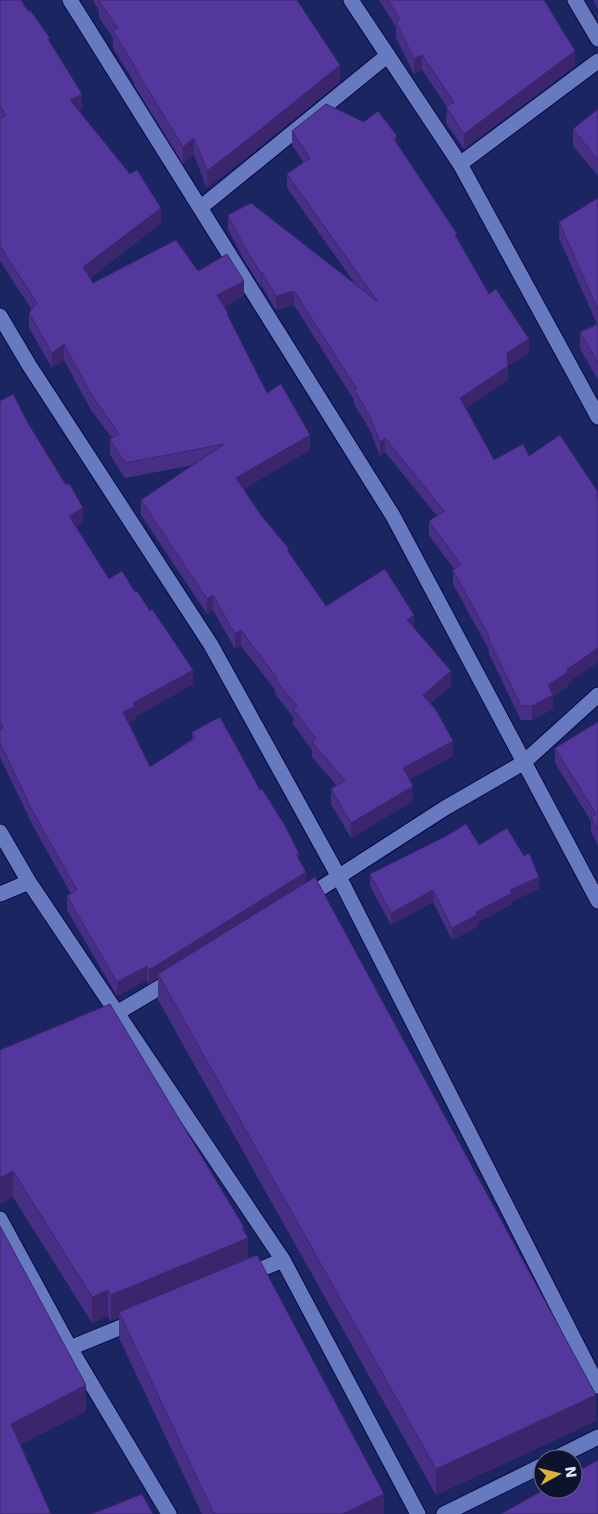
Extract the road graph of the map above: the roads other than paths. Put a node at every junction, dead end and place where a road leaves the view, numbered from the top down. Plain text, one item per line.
1 (70, 0) edge
2 (351, 0) edge
3 (575, 0) edge
4 (598, 39) edge
5 (388, 54) junction
6 (598, 61) edge
7 (460, 164) junction
8 (200, 208) junction
9 (0, 316) edge
10 (598, 417) edge
11 (598, 695) edge
12 (523, 763) junction
13 (0, 832) edge
14 (338, 878) junction
15 (29, 882) junction
16 (0, 894) edge
17 (598, 901) edge
18 (288, 909) edge
19 (186, 972) edge
20 (119, 1014) junction
21 (94, 1025) edge
22 (0, 1219) edge
23 (283, 1260) junction
24 (230, 1282) edge
25 (150, 1315) edge
26 (70, 1348) junction
27 (598, 1386) edge
28 (598, 1437) edge
29 (574, 1449) edge
30 (533, 1469) edge
31 (169, 1514) edge
32 (418, 1514) edge
33 (444, 1514) edge

1 - 8 street
2 - 5 street
3 - 4 street
5 - 7 street
5 - 8 street
6 - 7 street
7 - 10 street
8 - 12 street
9 - 14 street
11 - 12 street
12 - 14 street
12 - 17 street
13 - 15 street
14 - 18 street
14 - 27 street
15 - 16 street
15 - 20 street
19 - 20 street
20 - 21 street
20 - 23 street
22 - 26 street
23 - 24 street
23 - 32 street
25 - 26 street
26 - 31 street
28 - 29 street
30 - 33 street

